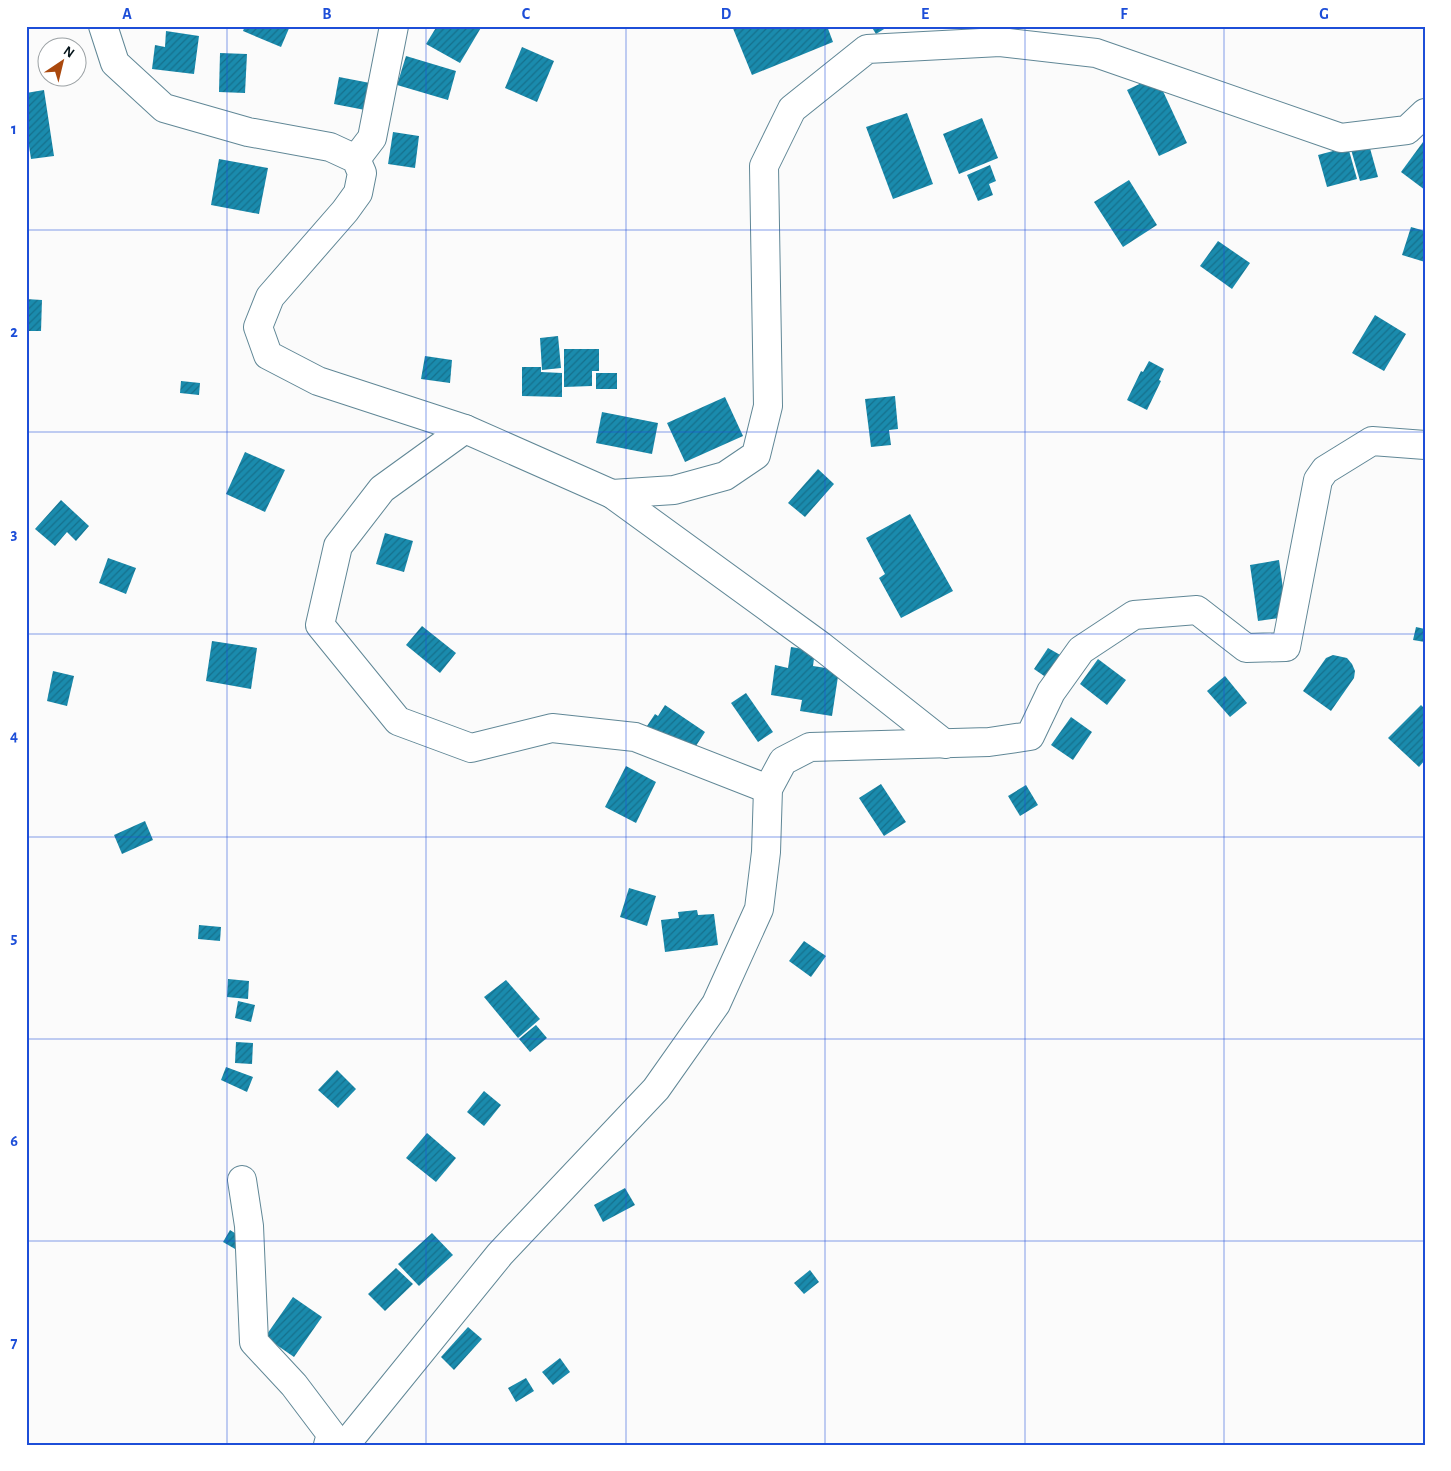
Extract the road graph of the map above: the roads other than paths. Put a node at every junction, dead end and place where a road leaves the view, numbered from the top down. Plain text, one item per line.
1 (103, 26) edge
2 (394, 26) edge
3 (1425, 113) edge
4 (356, 159) junction
5 (465, 429) junction
6 (1425, 445) edge
7 (612, 494) junction
8 (945, 744) junction
9 (768, 789) junction
10 (242, 1180) dead end
11 (328, 1445) edge
12 (345, 1445) edge

1 - 4 street
2 - 4 street
3 - 7 street
4 - 5 street
5 - 7 street
5 - 9 street
6 - 8 street
7 - 8 street
8 - 9 street
9 - 12 street
10 - 11 street

